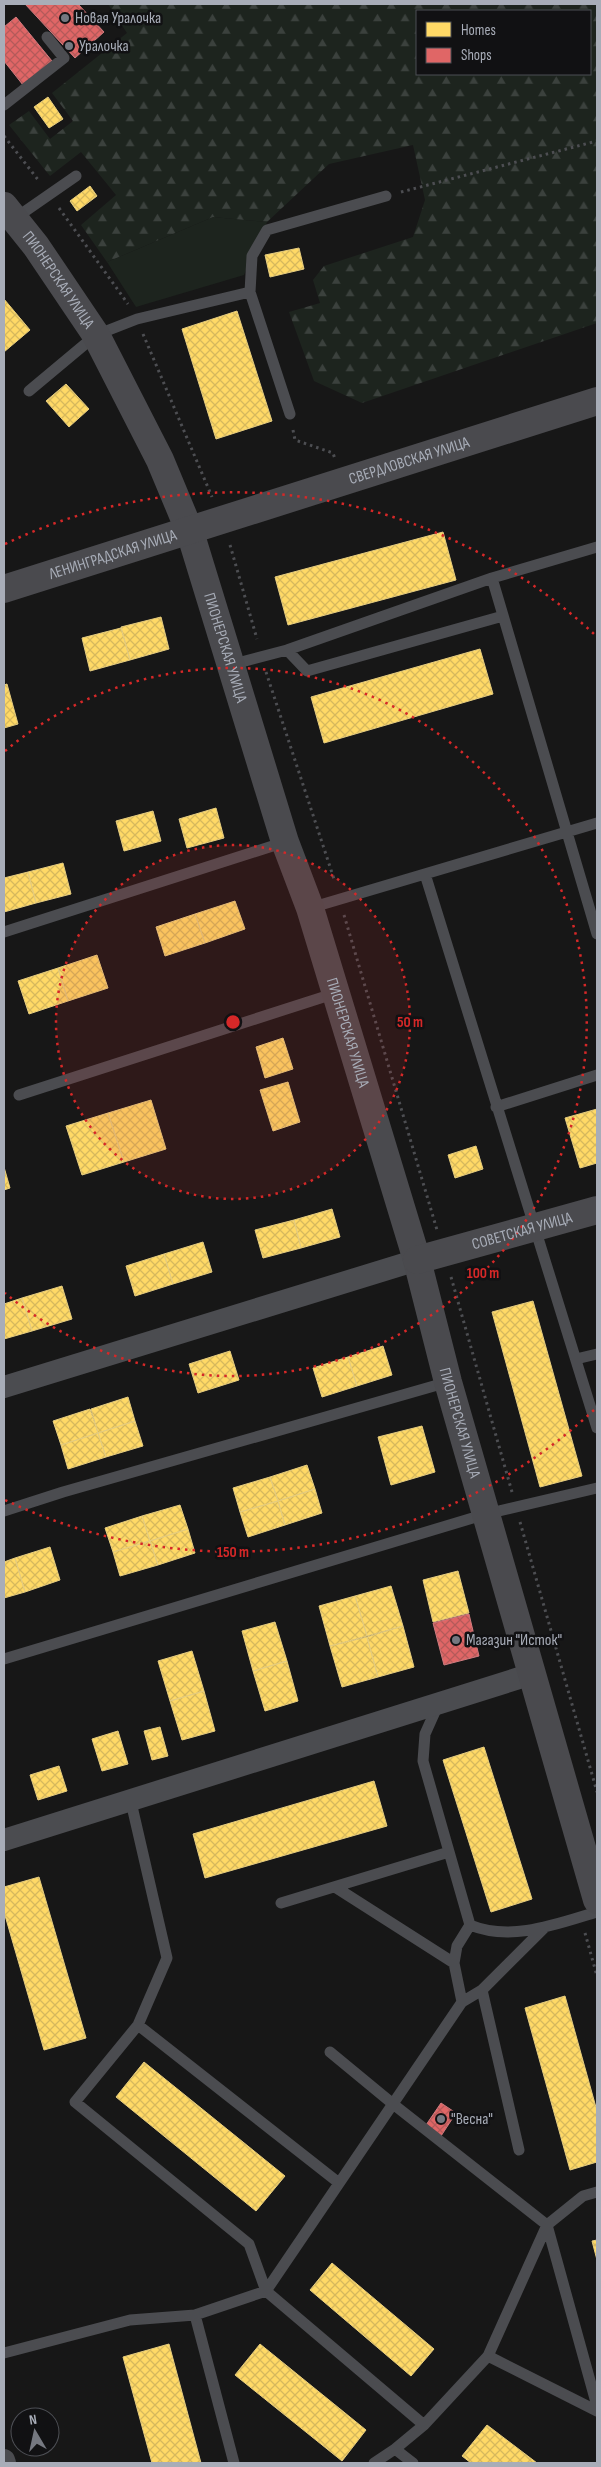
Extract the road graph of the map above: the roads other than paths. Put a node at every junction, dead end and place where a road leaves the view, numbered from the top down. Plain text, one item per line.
1 (47, 38) dead end
2 (4, 105) edge
3 (76, 176) dead end
4 (386, 196) road end
5 (9, 212) edge
6 (250, 292) junction
7 (96, 335) junction
8 (29, 391) dead end
9 (597, 401) edge
10 (290, 414) road end
11 (222, 521) joint
12 (190, 532) junction
13 (597, 547) edge
14 (492, 578) junction
15 (4, 589) edge
16 (503, 616) junction
17 (286, 650) junction
18 (230, 665) junction
19 (597, 823) edge
20 (567, 832) junction
21 (285, 842) junction
22 (425, 874) junction
23 (310, 908) junction
24 (4, 932) edge
25 (597, 934) edge
26 (336, 993) junction
27 (597, 1075) edge
28 (19, 1094) dead end
29 (496, 1107) junction
30 (597, 1210) edge
31 (535, 1228) junction
32 (416, 1260) junction
33 (597, 1354) edge
34 (576, 1359) junction
35 (448, 1382) junction
36 (4, 1387) edge
37 (597, 1428) edge
38 (597, 1488) edge
39 (4, 1511) edge
40 (486, 1514) junction
41 (4, 1659) edge
42 (532, 1674) junction
43 (440, 1702) junction
44 (131, 1802) junction
45 (4, 1840) edge
46 (449, 1852) junction
47 (335, 1887) junction
48 (597, 1900) edge
49 (281, 1903) dead end
50 (597, 1912) edge
51 (470, 1924) junction
52 (544, 1928) junction
53 (454, 1963) junction
54 (482, 1990) junction
55 (462, 2002) junction
56 (138, 2025) junction
57 (330, 2052) dead end
58 (392, 2104) junction
59 (519, 2150) dead end
60 (339, 2182) junction
61 (597, 2192) edge
62 (547, 2226) junction
63 (266, 2291) junction
64 (194, 2315) junction
65 (4, 2353) edge
66 (488, 2356) junction
67 (597, 2406) edge
68 (597, 2412) edge
69 (424, 2425) junction
70 (395, 2449) junction
71 (234, 2463) edge
72 (374, 2463) edge
73 (413, 2463) edge

1 - 2 lane
3 - 5 lane
4 - 6 lane
5 - 7 street, ПИОНЕРСКАЯ УЛИЦА
6 - 7 lane
6 - 10 lane
7 - 8 lane
7 - 12 street, ПИОНЕРСКАЯ УЛИЦА
9 - 11 street, СВЕРДЛОВСКАЯ УЛИЦА
11 - 12 street, ЛЕНИНГРАДСКАЯ УЛИЦА
12 - 15 street, ЛЕНИНГРАДСКАЯ УЛИЦА
12 - 18 street, ПИОНЕРСКАЯ УЛИЦА
13 - 14 lane
14 - 16 lane
14 - 17 lane
16 - 17 lane
16 - 20 lane
17 - 18 lane
18 - 21 street, ПИОНЕРСКАЯ УЛИЦА
19 - 20 lane
20 - 22 lane
20 - 25 lane
21 - 23 street, ПИОНЕРСКАЯ УЛИЦА
21 - 24 lane
22 - 23 lane
22 - 29 lane
23 - 26 street, ПИОНЕРСКАЯ УЛИЦА
26 - 28 lane
26 - 32 street, ПИОНЕРСКАЯ УЛИЦА
27 - 29 lane
29 - 31 lane
30 - 31 street, СОВЕТСКАЯ УЛИЦА
31 - 32 street, СОВЕТСКАЯ УЛИЦА
31 - 34 lane
32 - 35 street, ПИОНЕРСКАЯ УЛИЦА
32 - 36 street
33 - 34 lane
34 - 37 lane
35 - 39 lane
35 - 40 street, ПИОНЕРСКАЯ УЛИЦА
38 - 40 lane
40 - 41 lane
40 - 42 street, ПИОНЕРСКАЯ УЛИЦА
42 - 43 street
42 - 48 street, ПИОНЕРСКАЯ УЛИЦА
43 - 44 street
43 - 46 lane
44 - 45 street
44 - 56 lane
46 - 47 lane
46 - 51 lane
47 - 49 lane
47 - 53 lane
50 - 52 lane
51 - 52 lane
51 - 53 lane
52 - 54 lane
53 - 55 lane
54 - 55 lane
54 - 59 lane
55 - 58 lane
56 - 60 lane
56 - 63 lane
57 - 58 lane
58 - 60 lane
58 - 62 lane
60 - 63 lane
61 - 62 lane
62 - 66 lane
62 - 67 lane
63 - 64 lane
63 - 69 lane
64 - 65 lane
64 - 71 lane
66 - 68 lane
66 - 69 lane
69 - 70 lane
70 - 72 lane
70 - 73 lane

